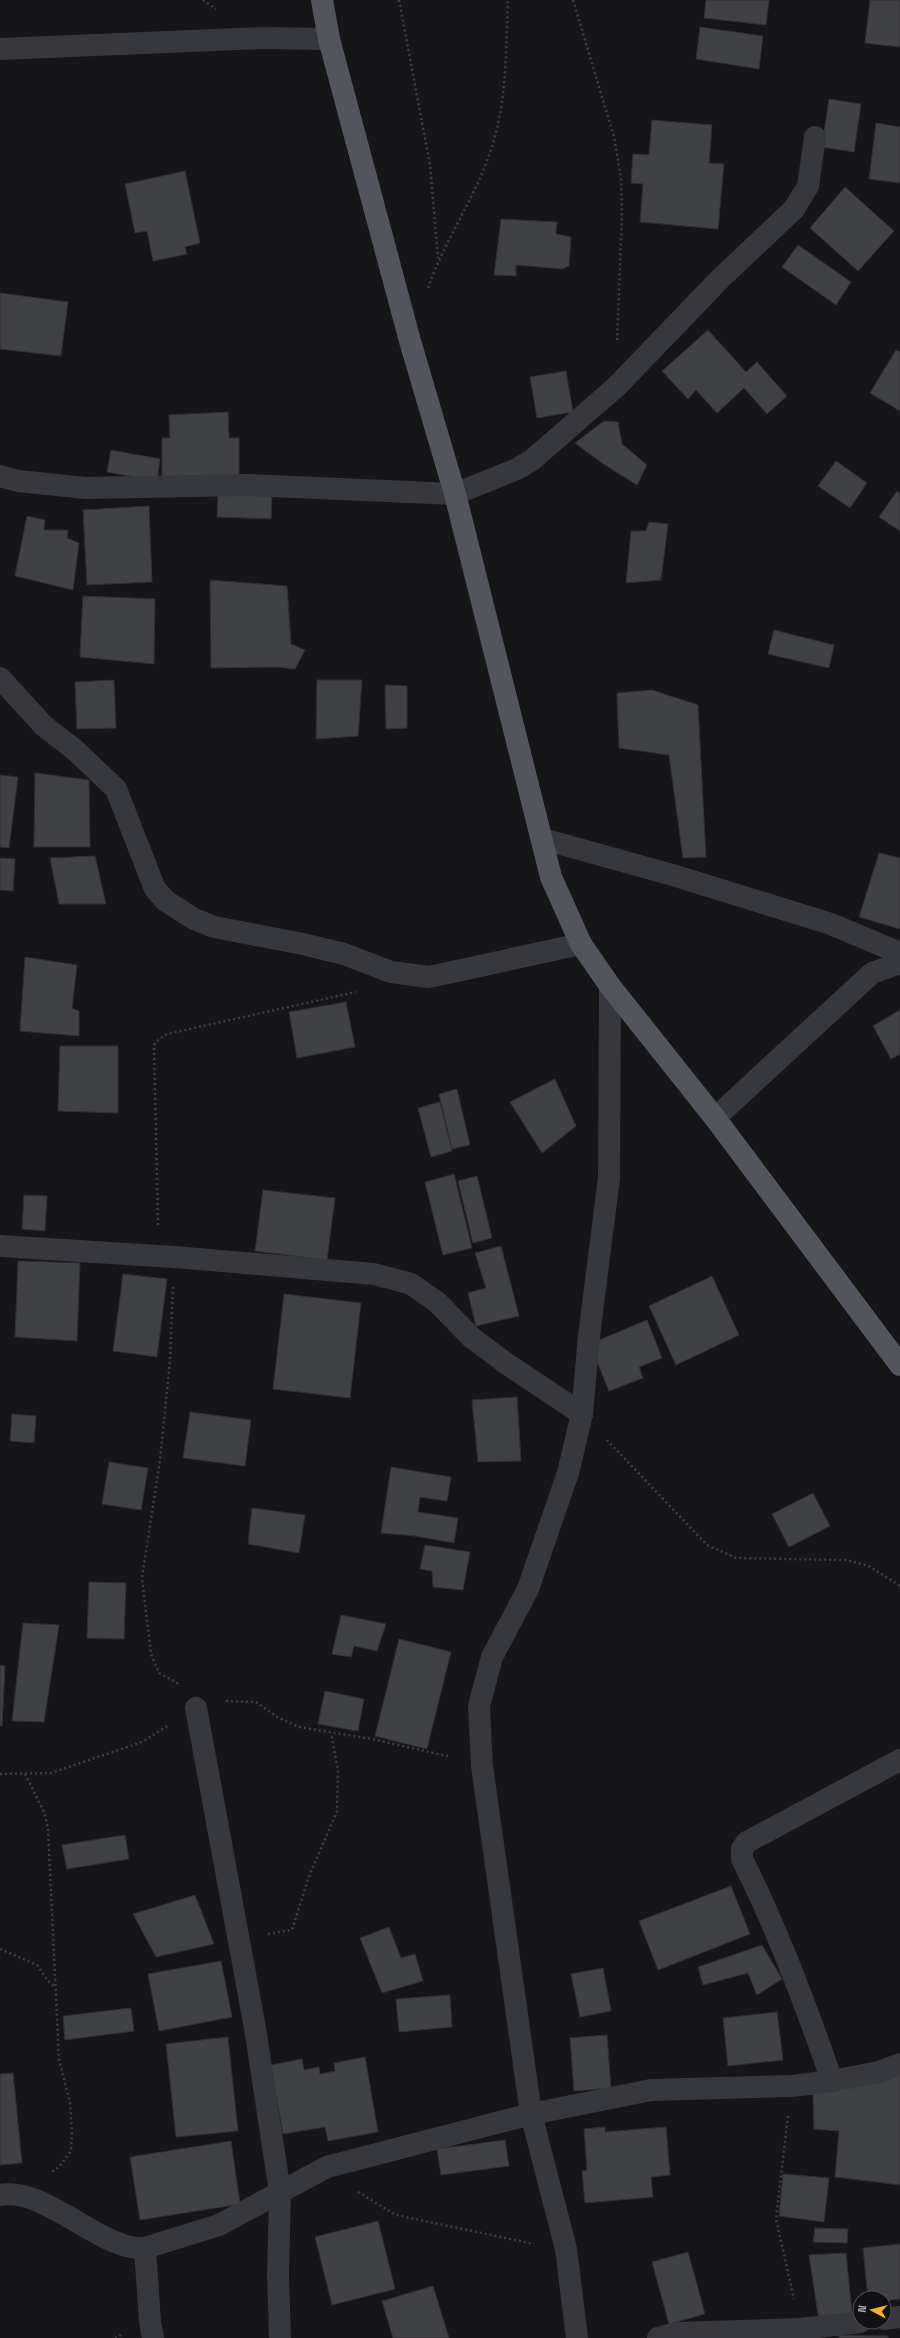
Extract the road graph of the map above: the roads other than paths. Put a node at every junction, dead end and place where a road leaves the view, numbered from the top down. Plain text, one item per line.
1 (322, 0) edge
2 (329, 39) junction
3 (0, 48) edge
4 (815, 137) dead end
5 (0, 476) edge
6 (455, 494) junction
7 (0, 678) edge
8 (542, 839) junction
9 (581, 944) junction
10 (900, 953) edge
11 (900, 963) edge
12 (610, 986) junction
13 (715, 1118) junction
14 (0, 1246) edge
15 (900, 1365) edge
16 (582, 1414) junction
17 (196, 1708) road end
18 (900, 1760) edge
19 (900, 2064) edge
20 (832, 2081) junction
21 (531, 2114) junction
22 (280, 2192) junction
23 (5, 2194) edge
24 (145, 2248) junction
25 (852, 2323) edge
26 (153, 2338) edge
27 (280, 2338) edge
28 (577, 2338) edge
29 (658, 2338) edge

1 - 2 main road
2 - 3 street
2 - 6 main road
4 - 6 street
5 - 6 street
6 - 8 main road
7 - 9 street
8 - 9 main road
8 - 10 street
9 - 12 main road
11 - 13 street
12 - 13 main road
12 - 16 street
13 - 15 main road
14 - 16 street
16 - 21 street
17 - 22 street
18 - 20 street
19 - 20 street
20 - 21 street
21 - 22 street
21 - 28 street
22 - 24 street
22 - 27 street
23 - 24 street
24 - 26 street
25 - 29 street

